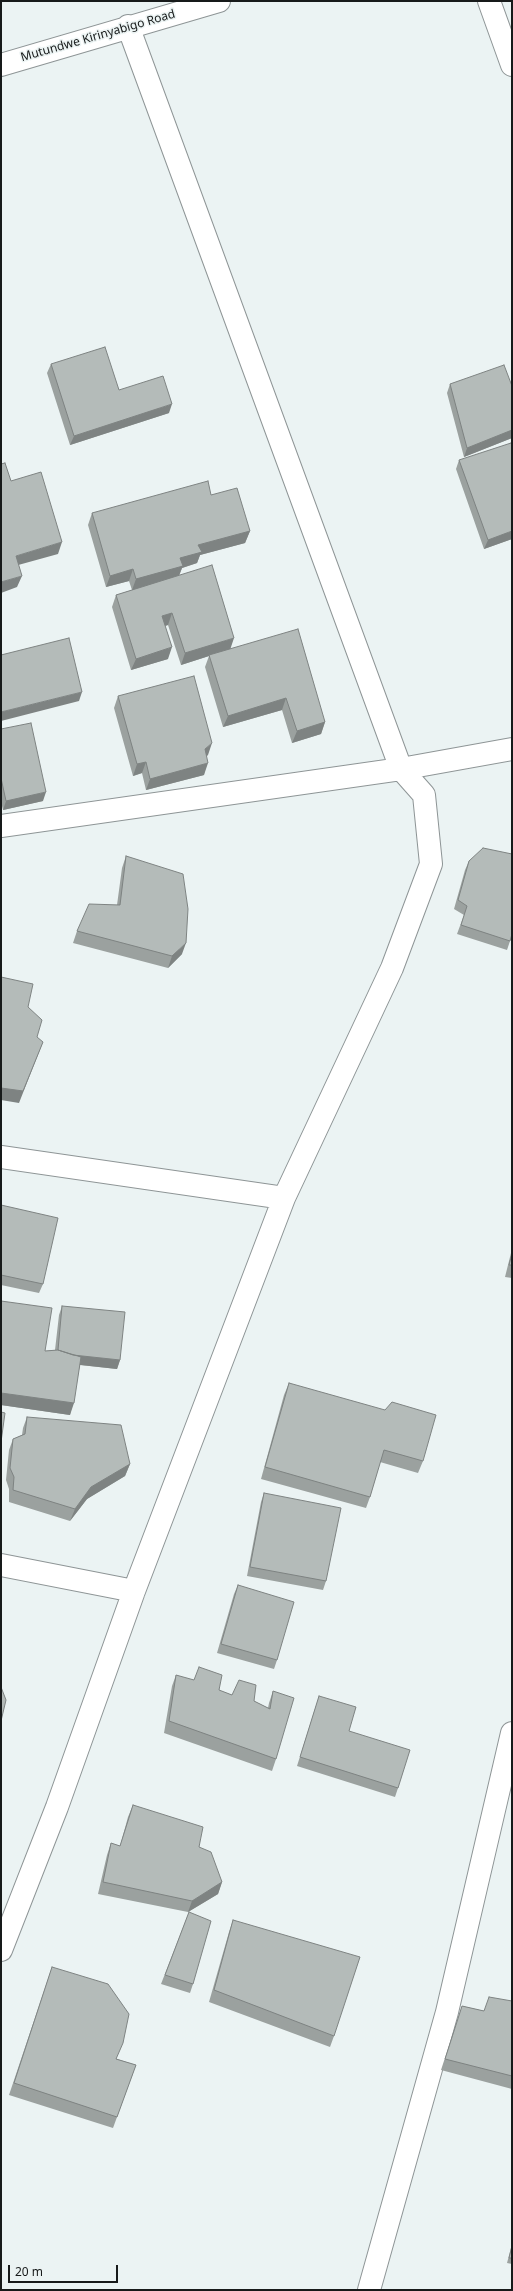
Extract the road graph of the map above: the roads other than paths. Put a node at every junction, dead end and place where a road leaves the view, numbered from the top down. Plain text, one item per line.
1 (219, 1) edge
2 (489, 1) edge
3 (128, 26) junction
4 (1, 65) edge
5 (512, 65) edge
6 (512, 749) edge
7 (401, 768) junction
8 (1, 825) edge
9 (1, 1157) edge
10 (284, 1198) junction
11 (1, 1565) edge
12 (134, 1591) junction
13 (512, 1734) edge
14 (1, 1950) edge
15 (369, 2290) edge

1 - 3 street, Mutundwe Kirinyabigo Road
2 - 5 street
3 - 4 street, Mutundwe Kirinyabigo Road
3 - 7 street
6 - 7 street
7 - 8 street
7 - 10 street
9 - 10 street
10 - 12 street
11 - 12 street
12 - 14 street
13 - 15 street

